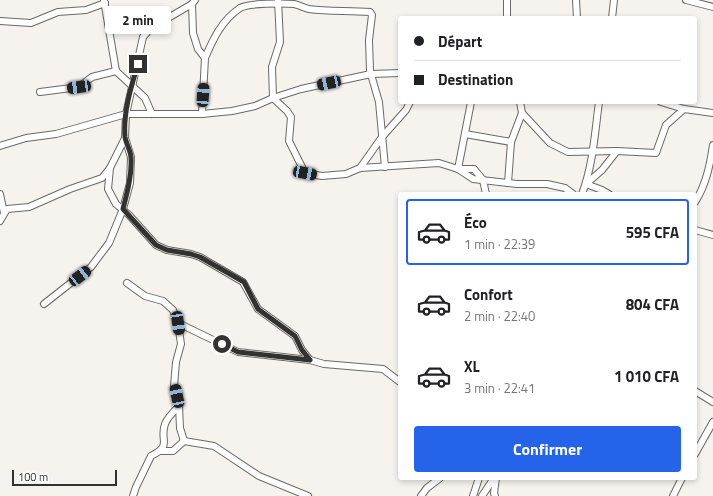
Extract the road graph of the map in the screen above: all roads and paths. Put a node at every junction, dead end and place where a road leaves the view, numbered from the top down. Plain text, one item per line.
1 (238, 0) edge
2 (507, 0) edge
3 (576, 0) edge
4 (614, 0) edge
5 (686, 0) edge
6 (104, 1) edge
7 (194, 2) edge
8 (278, 2) edge
9 (241, 7) junction
10 (713, 7) edge
11 (507, 16) edge
12 (577, 16) edge
13 (612, 16) edge
14 (0, 21) edge
15 (206, 58) junction
16 (116, 71) junction
17 (398, 73) edge
18 (371, 74) junction
19 (131, 85) junction
20 (40, 92) dead end
21 (273, 98) junction
22 (409, 104) edge
23 (471, 104) edge
24 (520, 104) edge
25 (599, 104) edge
26 (666, 104) edge
27 (684, 110) junction
28 (522, 113) junction
29 (713, 113) edge
30 (126, 114) junction
31 (152, 114) junction
32 (202, 114) junction
33 (465, 134) junction
34 (382, 136) junction
35 (125, 138) junction
36 (511, 142) junction
37 (713, 145) edge
38 (0, 146) edge
39 (616, 150) junction
40 (592, 151) junction
41 (385, 167) junction
42 (110, 168) junction
43 (360, 168) junction
44 (458, 170) junction
45 (483, 180) junction
46 (508, 183) junction
47 (586, 184) junction
48 (486, 192) edge
49 (570, 192) edge
50 (583, 192) edge
51 (606, 192) edge
52 (0, 194) edge
53 (697, 199) edge
54 (123, 209) junction
55 (4, 213) junction
56 (0, 221) edge
57 (697, 229) edge
58 (713, 234) edge
59 (127, 283) dead end
60 (44, 304) dead end
61 (178, 323) junction
62 (310, 360) junction
63 (398, 380) edge
64 (697, 392) edge
65 (713, 402) edge
66 (179, 406) junction
67 (713, 422) edge
68 (184, 441) junction
69 (697, 450) edge
70 (161, 451) junction
71 (437, 480) edge
72 (478, 480) edge
73 (494, 480) edge
74 (495, 480) edge
75 (681, 480) edge
76 (133, 496) edge
77 (308, 496) edge
78 (421, 496) edge
79 (474, 496) edge
80 (482, 496) edge
81 (494, 496) edge
82 (673, 496) edge

1 - 9 street
2 - 11 street
3 - 12 street
4 - 13 street
5 - 10 street
6 - 14 street
6 - 16 street
7 - 15 street
7 - 19 street
8 - 9 street
8 - 18 street
8 - 21 street
9 - 15 street
15 - 32 street
16 - 19 street
16 - 20 street
17 - 18 street
18 - 21 street
18 - 34 street
19 - 30 street
19 - 31 street
21 - 32 street
21 - 43 street
22 - 34 street
23 - 33 street
24 - 28 street
25 - 40 street
26 - 27 street
27 - 29 street
27 - 39 street
28 - 36 street
28 - 40 street
30 - 31 street
30 - 35 street
30 - 38 street
31 - 32 street
33 - 36 street
33 - 44 street
34 - 41 street
34 - 43 street
35 - 42 street
35 - 54 street
36 - 46 street
37 - 53 street
39 - 40 street
39 - 47 street
40 - 47 street
41 - 43 street
41 - 44 street
42 - 54 street
42 - 55 street
44 - 45 street
45 - 46 street
45 - 48 street
46 - 49 street
47 - 50 street
47 - 51 street
52 - 55 street
54 - 60 street
54 - 62 street
55 - 56 street
57 - 58 street
59 - 61 street
61 - 62 street
61 - 66 street
62 - 63 street
64 - 65 street
66 - 68 street
66 - 70 street
67 - 69 street
68 - 70 street
68 - 77 street
70 - 76 street
71 - 78 street
72 - 79 street
73 - 80 street
74 - 81 street
75 - 82 street

